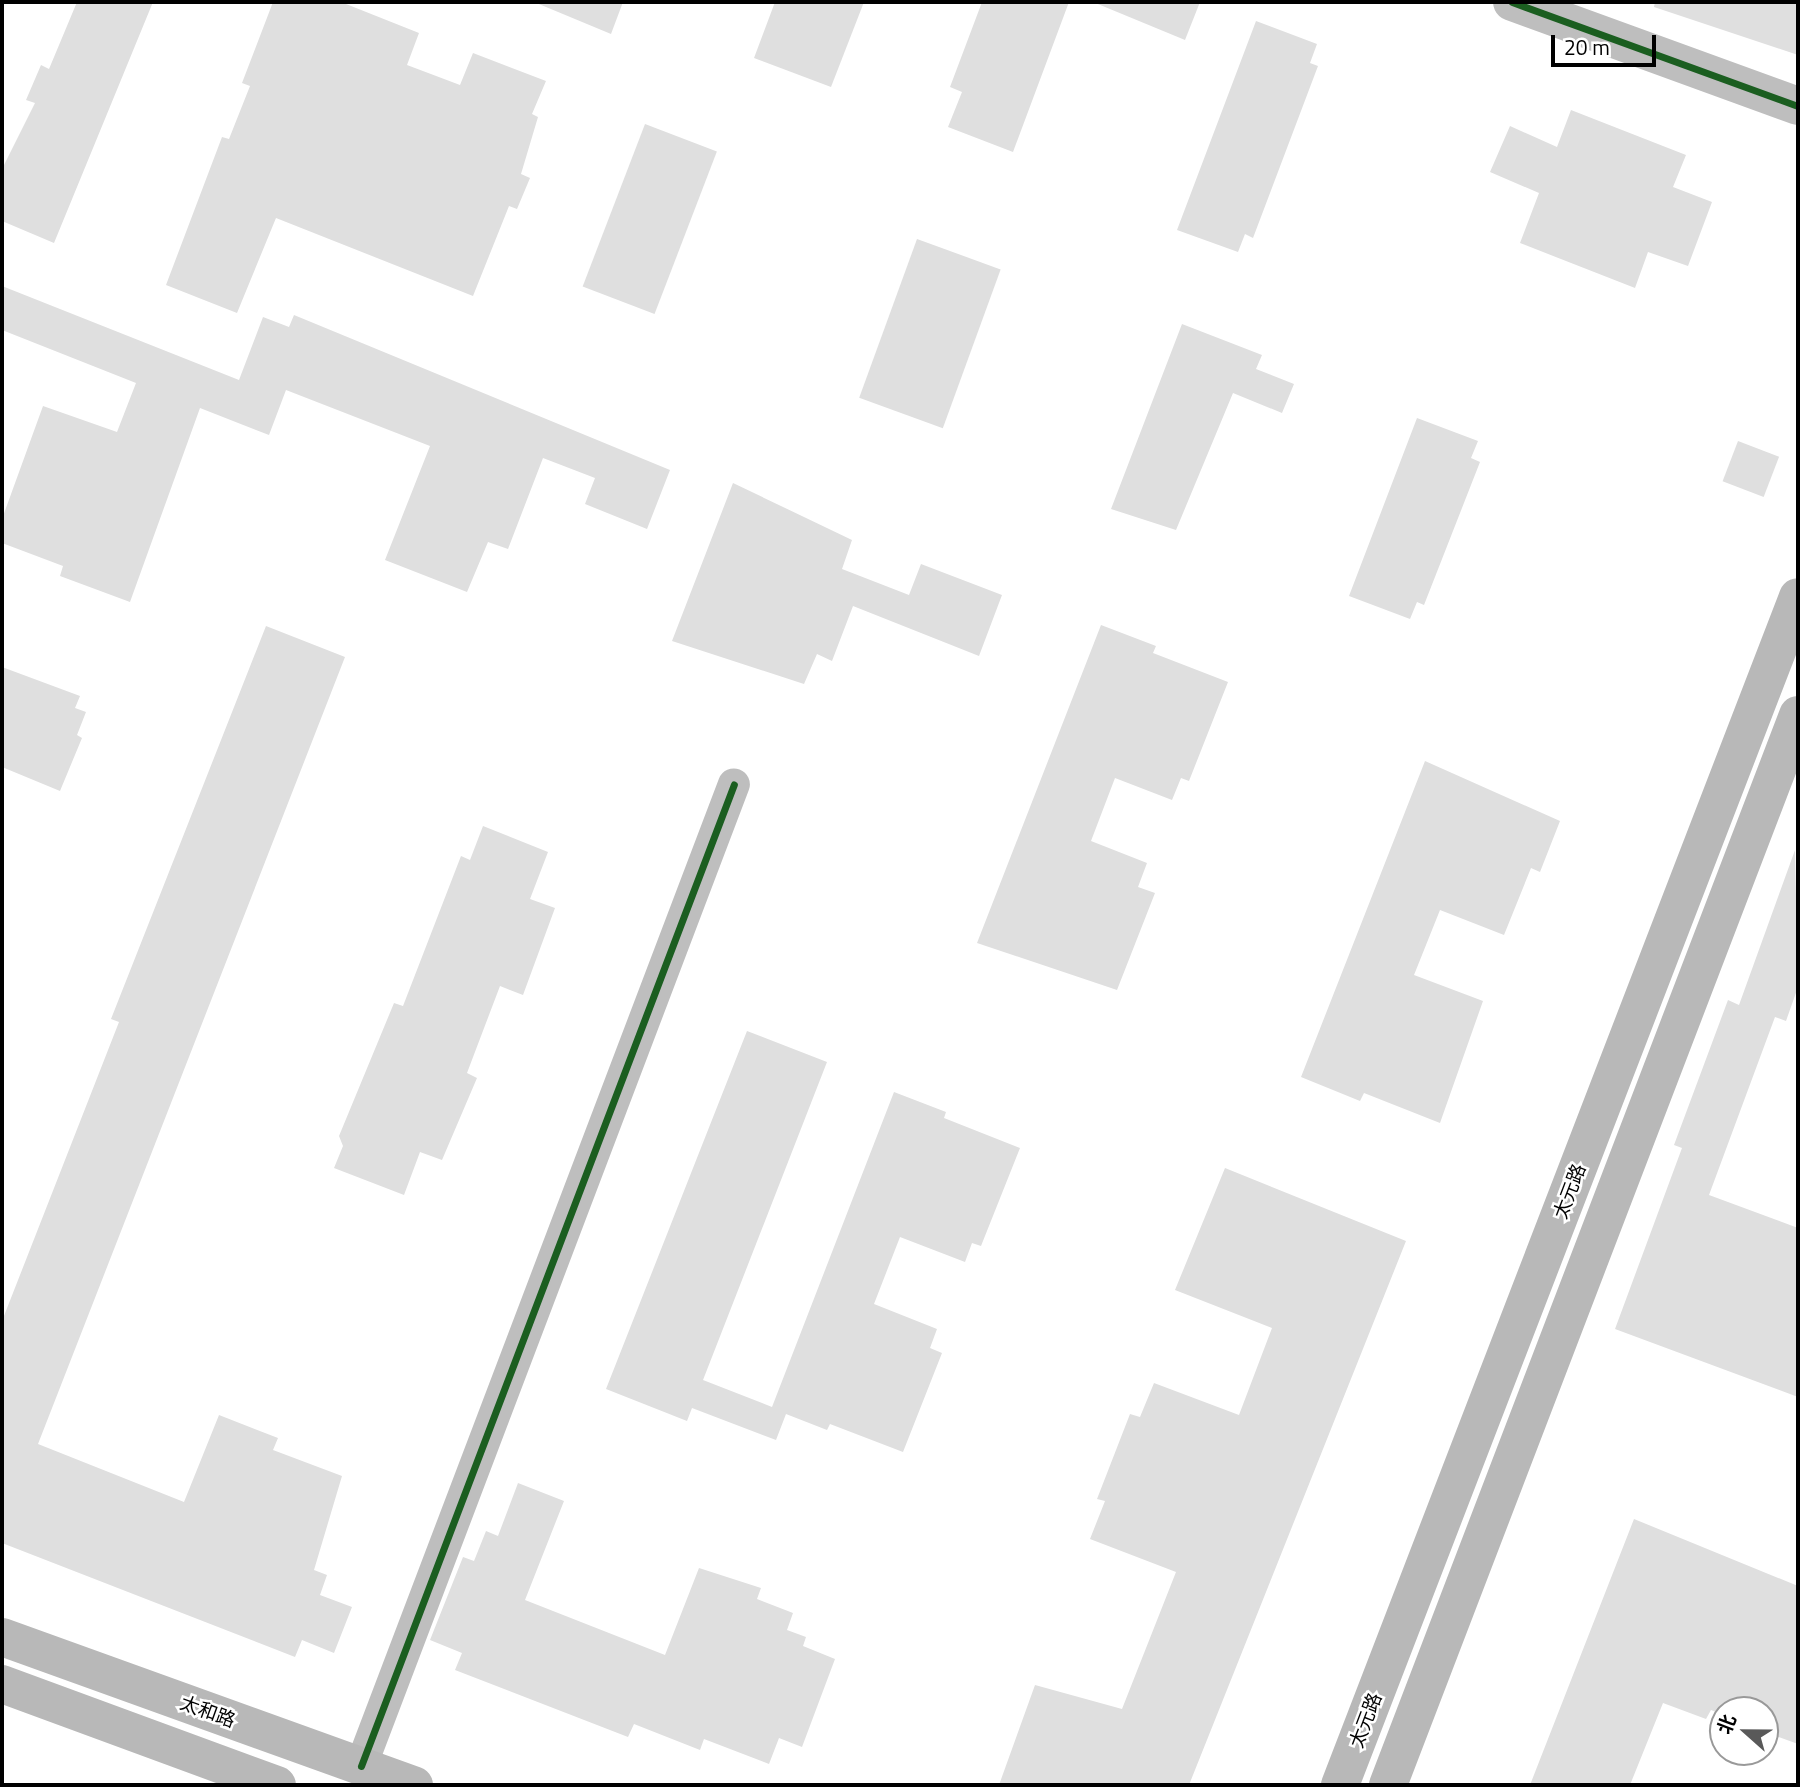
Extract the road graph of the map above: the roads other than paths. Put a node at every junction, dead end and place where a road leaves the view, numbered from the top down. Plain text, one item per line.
1 (1512, 2) edge
2 (1798, 106) edge
3 (1798, 597) edge
4 (1798, 715) edge
5 (734, 784) dead end
6 (2, 1636) edge
7 (2, 1684) edge
8 (361, 1766) junction
9 (276, 1785) edge
10 (414, 1785) edge
11 (1340, 1785) edge
12 (1388, 1785) edge

1 - 2 street
3 - 11 main road, 太元路
4 - 12 main road
5 - 8 street
6 - 8 main road, 太和路
7 - 9 main road
8 - 10 main road, 太和路

